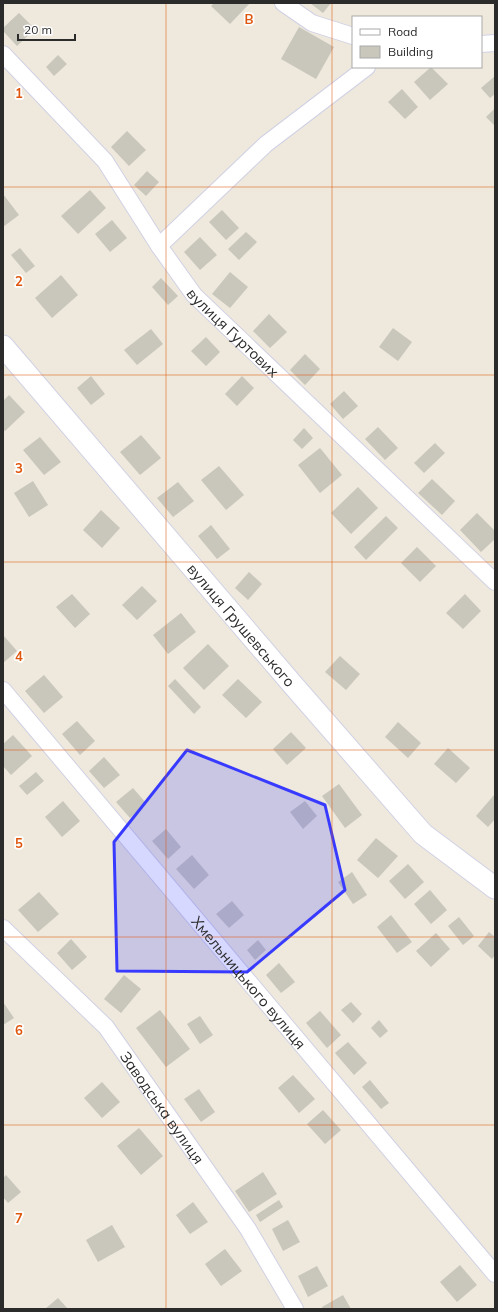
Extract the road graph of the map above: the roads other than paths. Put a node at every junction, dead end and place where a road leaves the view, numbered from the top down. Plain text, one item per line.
1 (283, 3) edge
2 (352, 36) edge
3 (495, 43) edge
4 (482, 44) edge
5 (3, 54) edge
6 (366, 68) edge
7 (159, 246) junction
8 (3, 346) edge
9 (495, 582) edge
10 (3, 690) edge
11 (495, 888) edge
12 (3, 928) edge
13 (495, 1274) edge
14 (295, 1309) edge

1 - 2 street
3 - 4 street
5 - 7 street, вулиця Гуртових
6 - 7 street
7 - 9 street, вулиця Гуртових
8 - 11 street, вулиця Грушевського
10 - 13 street, Хмельницького вулиця
12 - 14 street, Заводська вулиця

